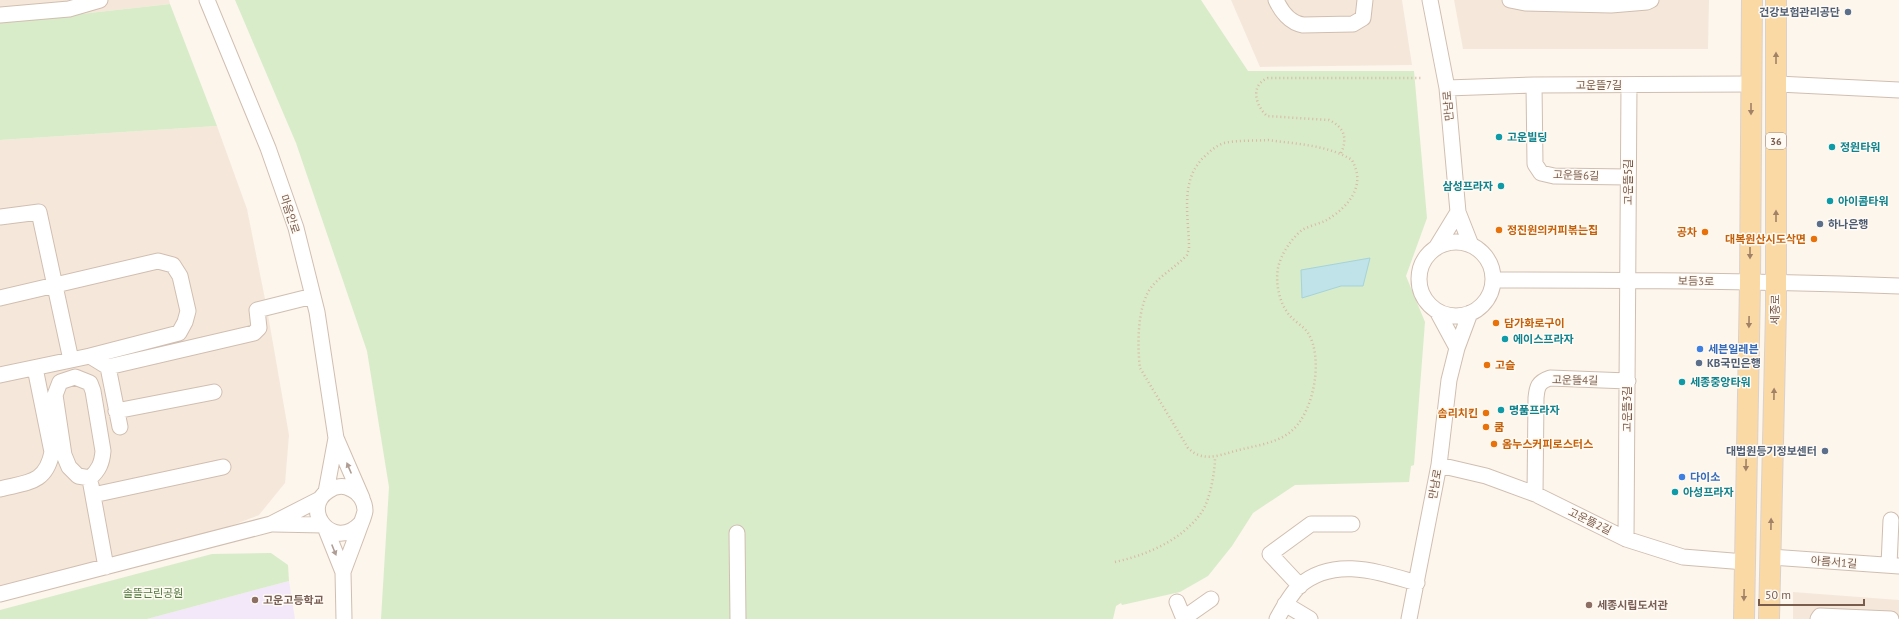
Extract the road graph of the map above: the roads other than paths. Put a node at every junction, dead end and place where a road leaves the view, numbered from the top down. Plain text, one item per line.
1 (100, 0) edge
2 (207, 0) edge
3 (1276, 0) edge
4 (1365, 0) edge
5 (1430, 0) edge
6 (1510, 0) edge
7 (1650, 0) edge
8 (1752, 0) edge
9 (1776, 0) edge
10 (29, 6) edge
11 (0, 15) edge
12 (1751, 84) junction
13 (1776, 84) junction
14 (1629, 85) junction
15 (1534, 86) junction
16 (1447, 88) junction
17 (1899, 90) edge
18 (1628, 177) junction
19 (1458, 212) junction
20 (0, 217) edge
21 (1471, 245) junction
22 (1436, 248) junction
23 (1493, 280) junction
24 (1629, 280) junction
25 (1750, 282) junction
26 (1776, 283) junction
27 (55, 286) junction
28 (1899, 286) edge
29 (313, 296) junction
30 (0, 298) edge
31 (1437, 311) junction
32 (1470, 313) junction
33 (1457, 348) junction
34 (90, 356) junction
35 (71, 360) junction
36 (108, 367) junction
37 (35, 368) junction
38 (0, 375) edge
39 (1628, 381) junction
40 (214, 392) dead end
41 (116, 411) junction
42 (120, 427) dead end
43 (336, 438) junction
44 (1439, 465) junction
45 (49, 466) junction
46 (223, 467) dead end
47 (90, 478) junction
48 (0, 489) edge
49 (1535, 494) junction
50 (93, 495) junction
51 (323, 496) junction
52 (362, 498) junction
53 (1891, 520) dead end
54 (361, 523) junction
55 (89, 524) dead end
56 (271, 524) junction
57 (1352, 524) dead end
58 (324, 526) junction
59 (737, 533) dead end
60 (1626, 539) junction
61 (1770, 557) junction
62 (1745, 562) junction
63 (1894, 566) edge
64 (106, 567) junction
65 (343, 572) junction
66 (1417, 583) junction
67 (1300, 586) junction
68 (0, 594) edge
69 (1211, 598) dead end
70 (1177, 602) dead end
71 (1285, 604) junction
72 (1184, 618) edge
73 (344, 619) edge
74 (738, 619) edge
75 (1277, 619) edge
76 (1310, 619) edge
77 (1409, 619) edge
78 (1744, 619) edge
79 (1769, 619) edge
80 (1818, 619) edge
81 (1892, 619) edge

1 - 10 street
2 - 29 street, 마음안로
3 - 4 street
5 - 16 street, 만남로
6 - 7 street
8 - 12 main road, 36
13 -> 9 main road, 세종로 / 36
10 - 11 street
12 - 14 street, 고운뜰7길
12 -> 25 main road, 36
13 - 17 street
26 -> 13 main road, 세종로 / 36
14 - 15 street, 고운뜰7길
14 - 18 street, 고운뜰5길
15 - 16 street, 고운뜰7길
15 - 18 street, 고운뜰6길
16 - 19 street, 만남로
18 - 24 street, 고운뜰5길
19 - 21 street, 만남로
19 - 22 street
20 - 27 street
21 - 22 street
21 - 23 street
22 - 31 street
23 - 24 street, 보듬3로
23 - 32 street
24 - 25 street, 보듬3로
24 - 39 street, 고운뜰3길
25 - 26 street, 보듬3로
25 -> 62 main road, 36
26 - 28 street, 보듬3로
61 -> 26 main road, 세종로 / 36
27 - 30 street
27 - 34 street
27 - 35 street
29 - 36 street
29 - 43 street, 마음안로
31 - 32 street
31 - 33 street
32 - 33 street, 만남로
33 - 44 street, 만남로
34 - 35 street
34 - 36 street
35 - 37 street
36 - 41 street
37 - 38 street
37 - 45 street
39 - 49 street, 고운뜰4길
39 - 60 street, 고운뜰3길
40 - 41 street
41 - 42 street
43 - 51 street
52 -> 43 street
44 - 49 street, 고운뜰2길
44 - 66 street, 만남로
45 - 48 street
45 - 55 street
46 - 50 street
47 - 47 street
47 - 50 street
49 - 60 street, 고운뜰2길
50 - 64 street
51 - 52 street
51 - 56 street
51 - 58 street
52 - 54 street
53 - 63 street
54 - 58 street
54 - 65 street
56 - 58 street
56 - 64 street
57 - 67 street
58 -> 65 street
59 - 74 street
60 - 62 street, 고운뜰2길
61 - 63 street, 아름서1길
61 - 79 main road, 세종로 / 36
62 -> 78 main road, 36
64 - 68 street
65 - 73 street
66 - 67 street
66 - 77 street, 만남로
67 - 71 street
69 - 72 street
70 - 72 street
71 - 75 street
71 - 76 street
80 - 81 street

